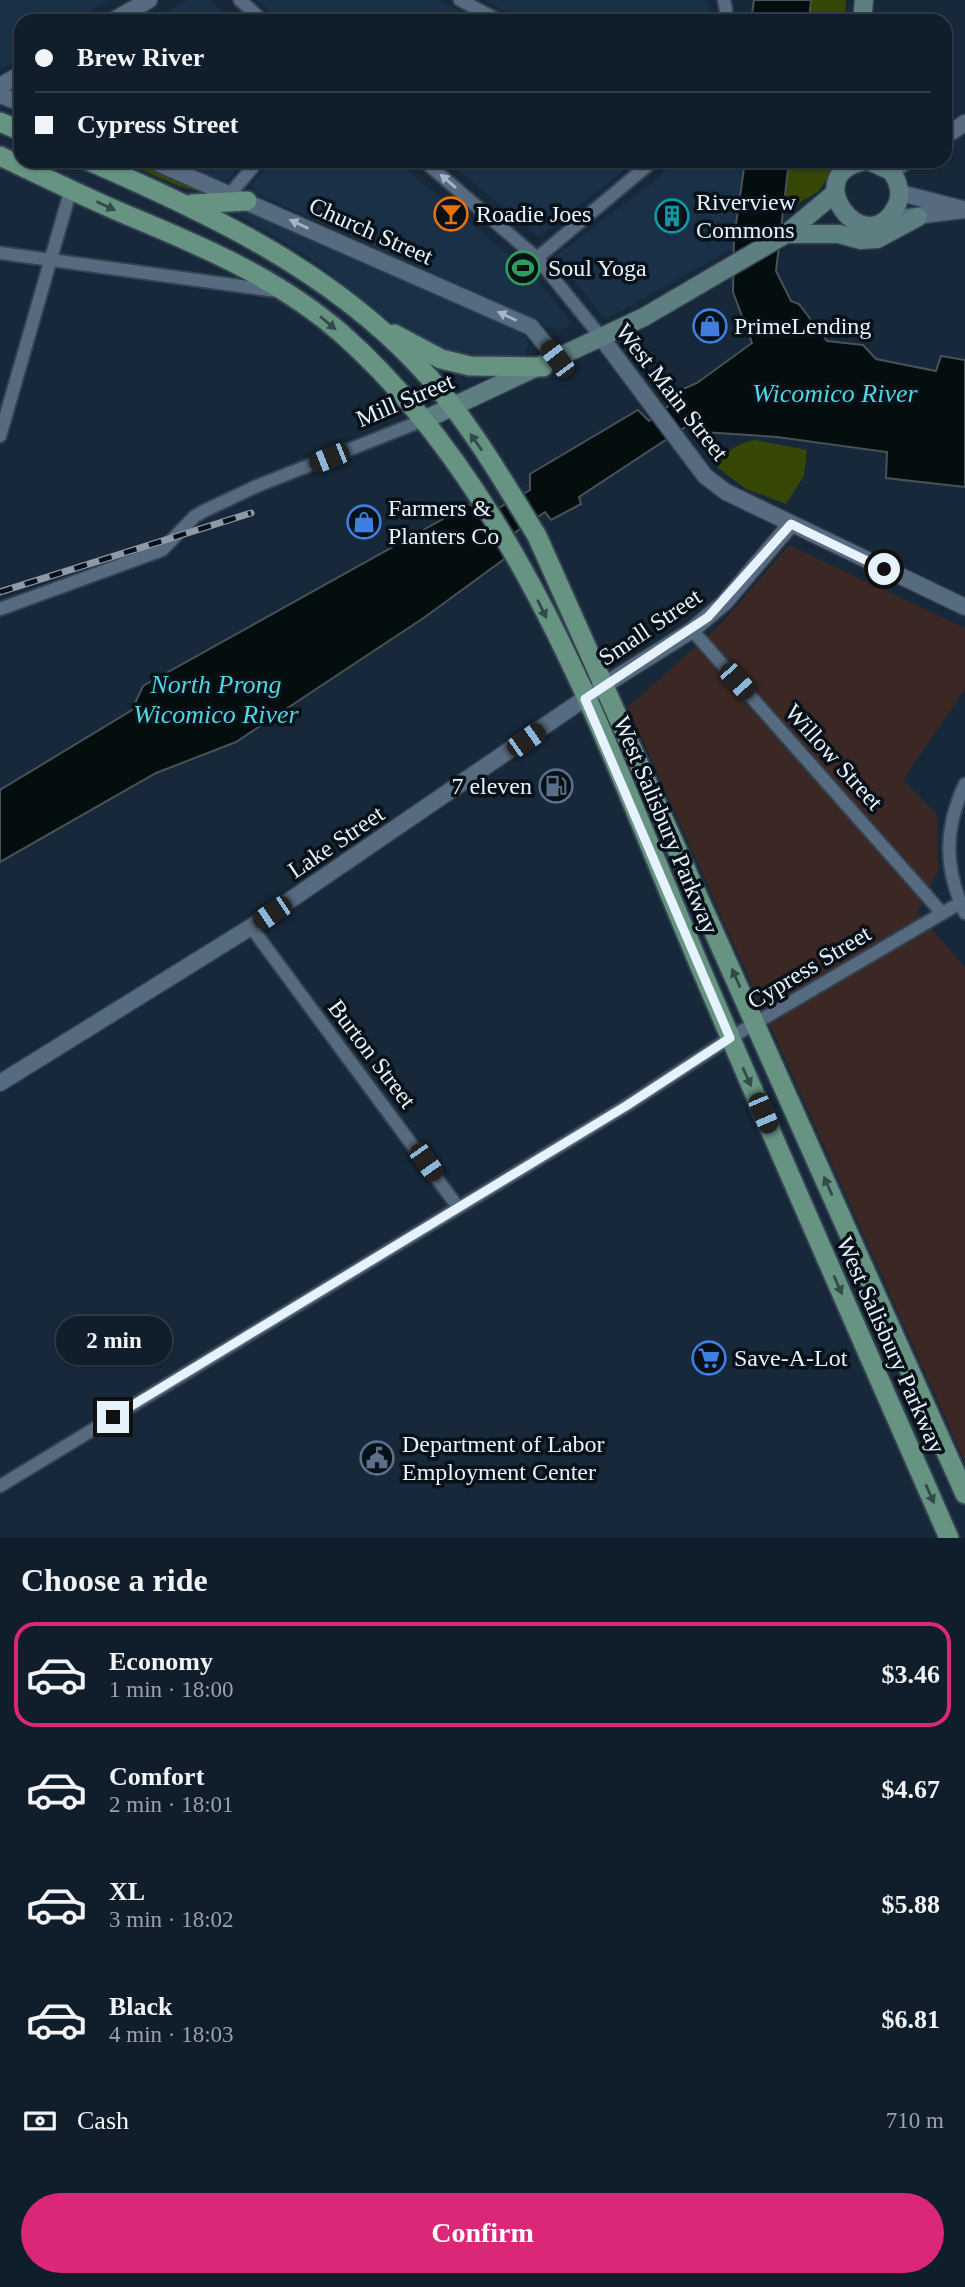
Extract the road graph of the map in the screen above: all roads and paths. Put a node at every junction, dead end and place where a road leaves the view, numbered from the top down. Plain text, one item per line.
1 (149, 0) edge
2 (240, 0) edge
3 (460, 0) edge
4 (124, 14) edge
5 (255, 14) edge
6 (487, 14) edge
7 (26, 168) edge
8 (105, 168) edge
9 (169, 168) edge
10 (254, 168) edge
11 (432, 168) edge
12 (645, 168) edge
13 (845, 168) edge
14 (884, 168) edge
15 (896, 168) edge
16 (891, 171) junction
17 (71, 189) junction
18 (835, 193) junction
19 (900, 193) junction
20 (238, 198) junction
21 (187, 204) junction
22 (965, 210) edge
23 (918, 217) junction
24 (887, 218) junction
25 (860, 224) junction
26 (784, 236) junction
27 (0, 253) edge
28 (537, 258) junction
29 (51, 261) junction
30 (287, 293) junction
31 (374, 324) junction
32 (601, 337) junction
33 (550, 363) junction
34 (452, 408) junction
35 (424, 420) junction
36 (0, 436) edge
37 (791, 524) junction
38 (965, 607) edge
39 (0, 609) edge
40 (692, 631) junction
41 (603, 687) junction
42 (585, 699) junction
43 (965, 784) edge
44 (963, 908) edge
45 (943, 913) junction
46 (251, 927) junction
47 (756, 1023) junction
48 (730, 1038) junction
49 (0, 1083) edge
50 (458, 1207) junction
51 (0, 1485) edge
52 (965, 1494) edge
53 (949, 1538) edge

1 - 4 street
2 - 5 street
3 - 6 street
7 - 17 main road, West Salisbury Parkway
8 - 21 main road, West Salisbury Parkway
9 - 20 street, Church Street
10 - 20 street
28 -> 11 street, West Main Street
12 - 28 street
13 - 18 main road
14 - 16 main road
15 - 16 street
16 - 19 main road
17 - 29 street
17 -> 30 main road, West Salisbury Parkway
18 - 25 main road
18 - 26 main road, Mill Street
19 - 22 street
19 - 24 main road
20 - 21 main road
33 -> 20 street, Church Street
21 - 31 main road, West Salisbury Parkway
22 - 23 street
23 - 24 street
23 - 26 main road
24 - 25 main road
25 - 26 main road, Mill Street
26 - 32 main road, Mill Street
27 - 29 street
28 - 32 street, West Main Street
29 - 30 street
29 - 36 street
30 -> 35 main road, West Salisbury Parkway
31 - 33 main road
31 - 34 main road, West Salisbury Parkway
32 - 33 main road, Mill Street
32 - 37 street, West Main Street
33 - 34 main road, Mill Street
34 - 35 main road, Mill Street
41 -> 34 main road, West Salisbury Parkway
35 - 39 street, Mill Street
35 -> 42 main road, West Salisbury Parkway
37 - 38 street, West Main Street
37 - 40 street, Small Street
40 - 41 street, Small Street
40 - 45 street, Willow Street
41 - 42 street, Small Street
47 -> 41 main road, West Salisbury Parkway
42 - 46 street, Lake Street
42 - 48 main road, West Salisbury Parkway
43 - 44 street
44 - 45 street, Cypress Street
45 - 47 street, Cypress Street
46 - 49 street, Lake Street
46 - 50 street, Burton Street
47 - 48 street, Cypress Street
52 -> 47 main road, West Salisbury Parkway
48 - 50 street, Cypress Street
48 -> 53 main road, West Salisbury Parkway
50 - 51 street, Cypress Street

